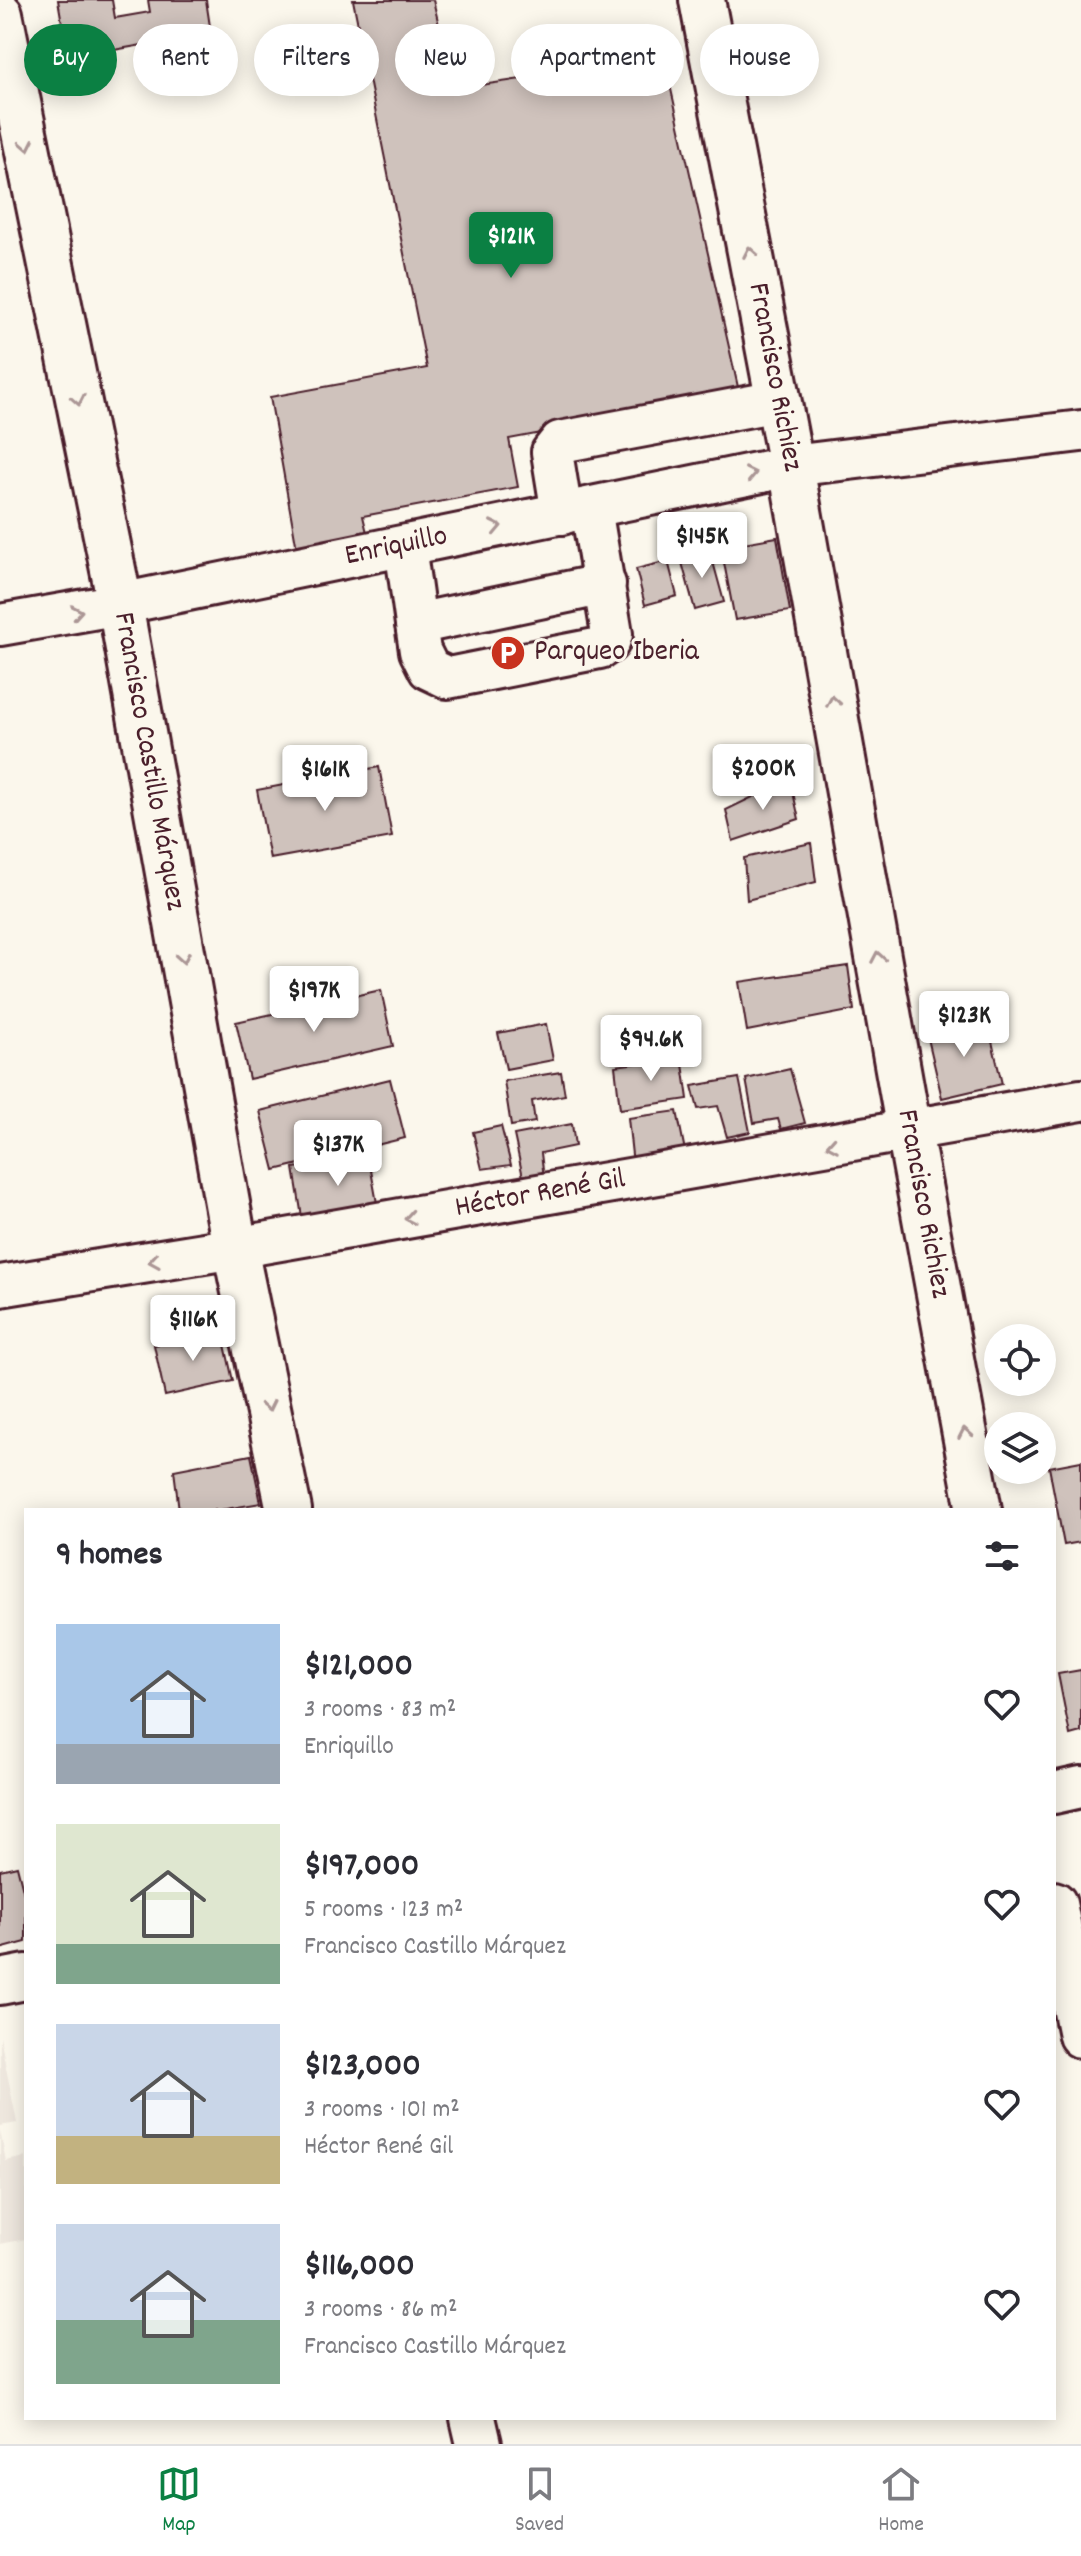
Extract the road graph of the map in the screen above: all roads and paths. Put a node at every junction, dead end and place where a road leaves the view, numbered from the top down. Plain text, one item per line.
1 (702, 0) edge
2 (0, 14) edge
3 (778, 401) junction
4 (1081, 431) edge
5 (791, 466) junction
6 (576, 511) junction
7 (405, 546) junction
8 (605, 584) junction
9 (120, 604) junction
10 (416, 624) junction
11 (0, 625) edge
12 (1081, 1100) edge
13 (909, 1131) junction
14 (235, 1248) junction
15 (0, 1286) edge
16 (289, 1508) edge
17 (979, 1508) edge
18 (1081, 1787) edge
19 (1056, 1793) edge
20 (1056, 1914) edge
21 (24, 1977) edge
22 (0, 1982) edge
23 (1081, 2035) edge
24 (473, 2420) edge
25 (479, 2444) edge

3 -> 1 main road, Francisco Richiez
2 -> 9 main road, Francisco Castillo Márquez
3 - 5 main road, Francisco Richiez
3 - 6 street
4 - 5 street, Enriquillo
6 -> 5 street, Enriquillo
13 -> 5 main road, Francisco Richiez
7 -> 6 street, Enriquillo
6 - 8 street
7 - 9 street, Enriquillo
7 - 10 street
8 - 10 street
8 - 10 street
11 -> 9 street, Enriquillo
9 -> 14 main road, Francisco Castillo Márquez
12 - 13 street, Héctor René Gil
13 -> 14 street, Héctor René Gil
17 -> 13 main road, Francisco Richiez
14 -> 15 street, Héctor René Gil
14 -> 16 main road, Francisco Castillo Márquez
18 - 19 street
20 - 23 main road
21 - 22 main road
24 - 25 main road

